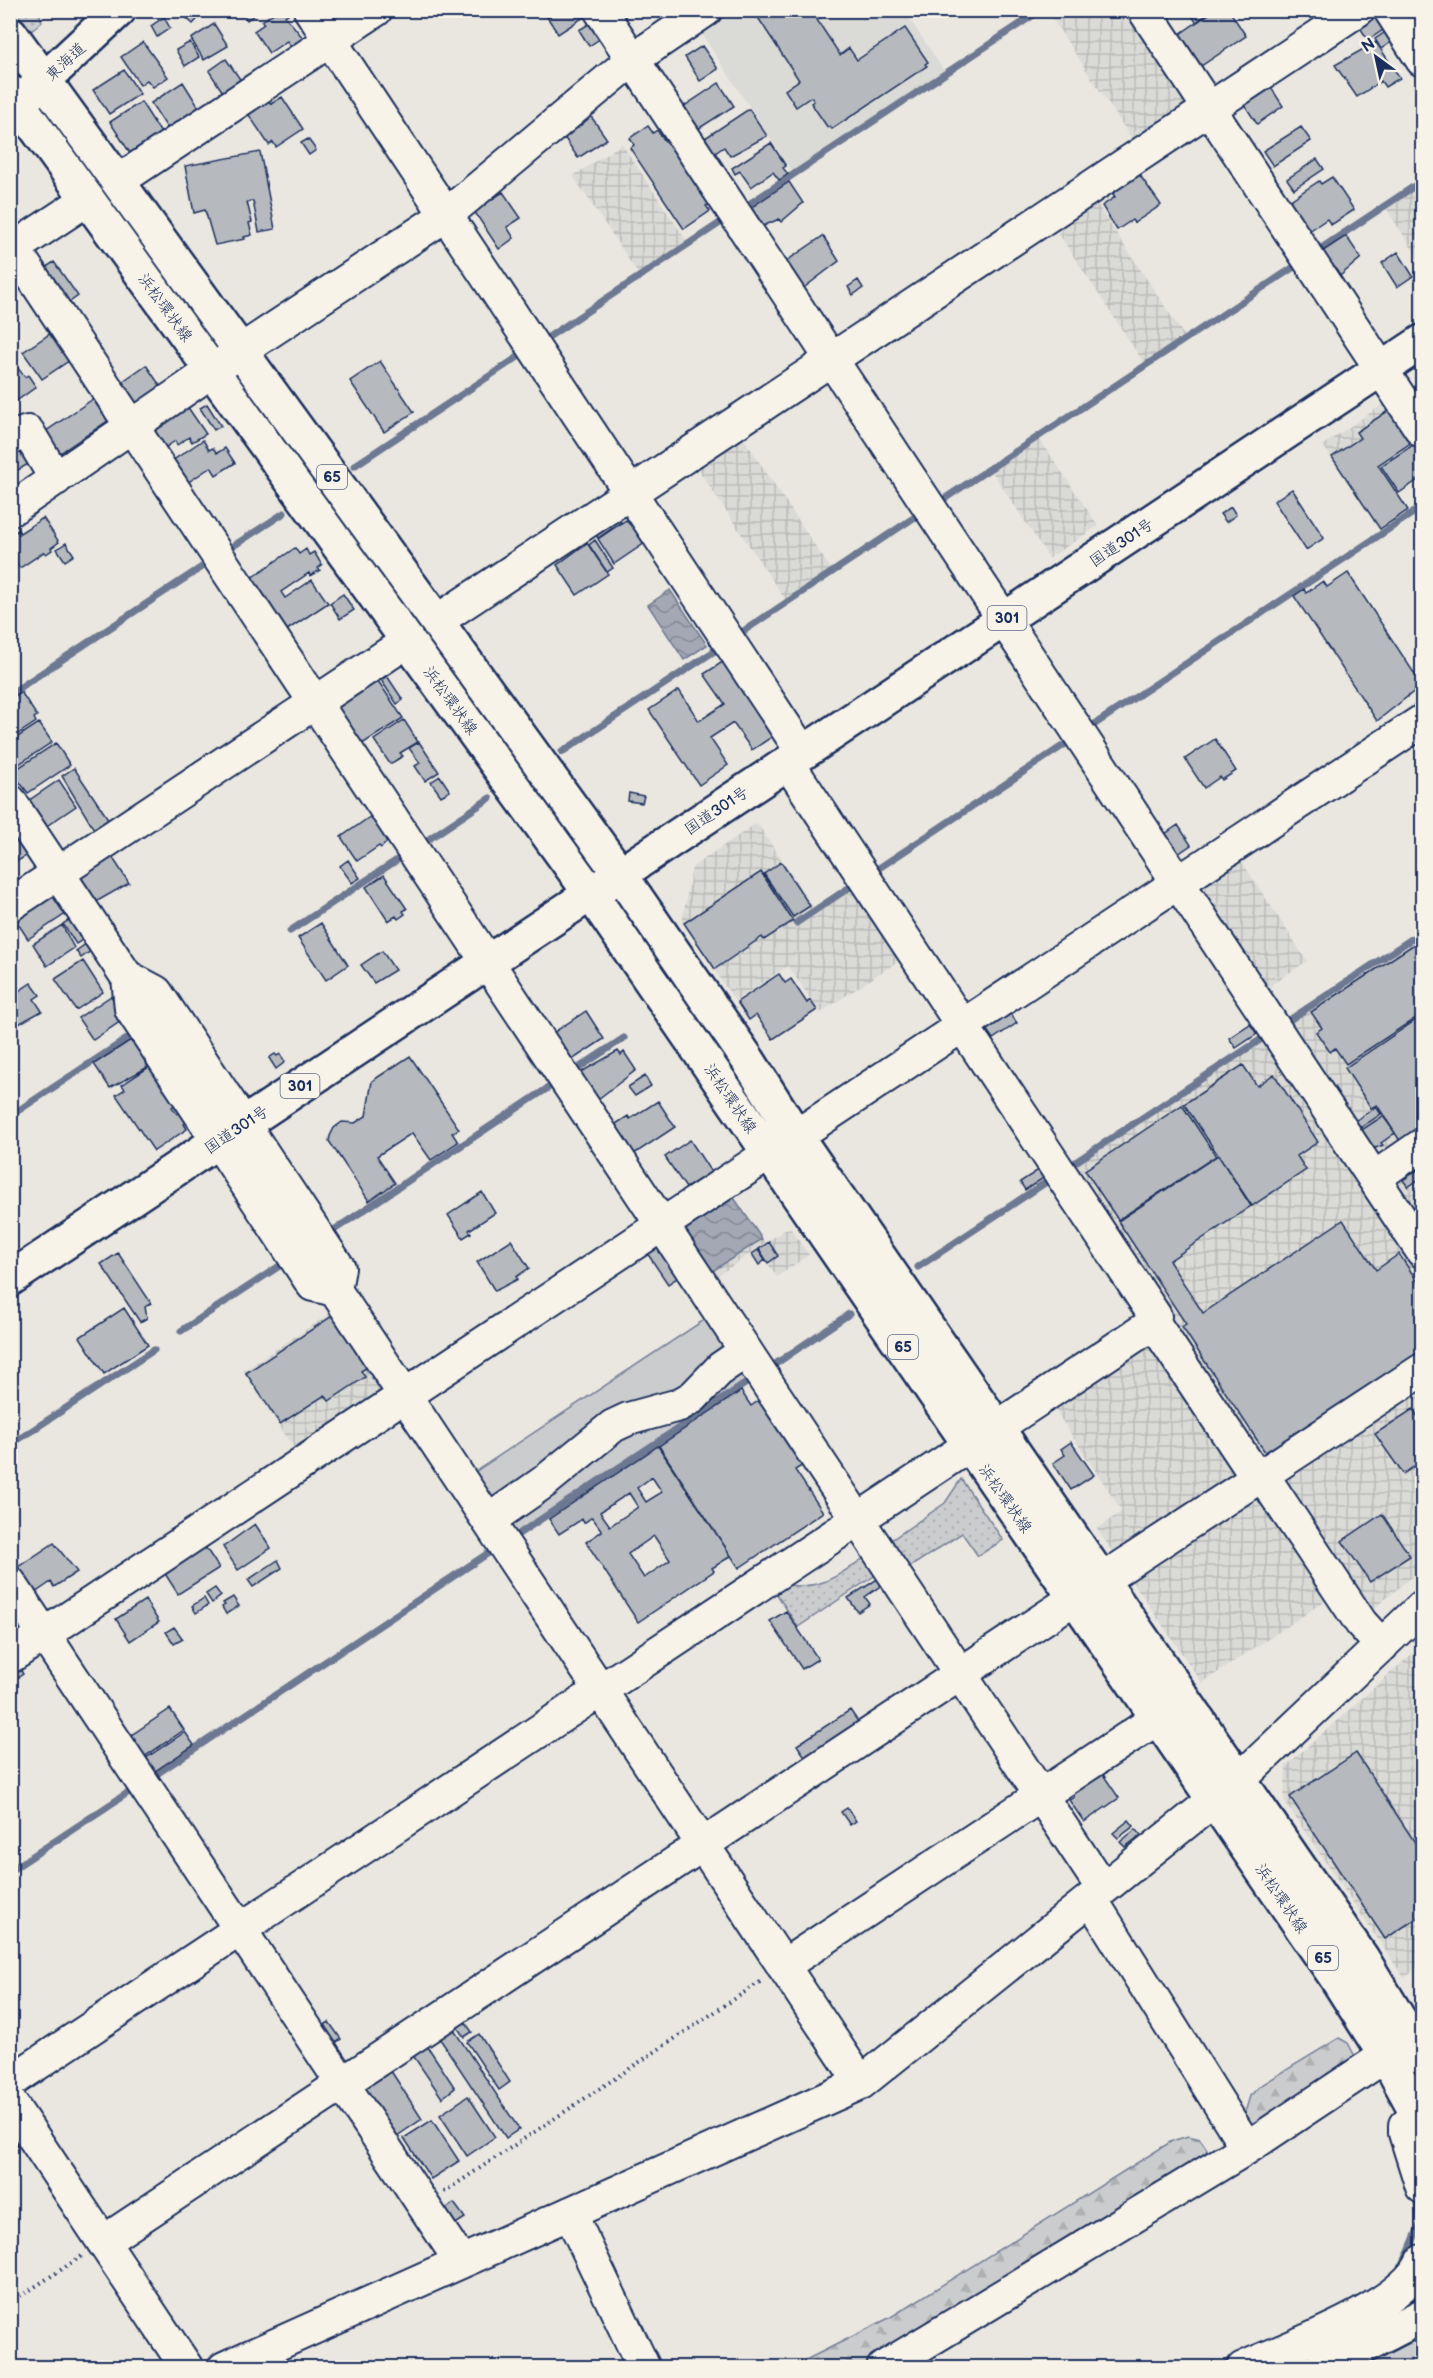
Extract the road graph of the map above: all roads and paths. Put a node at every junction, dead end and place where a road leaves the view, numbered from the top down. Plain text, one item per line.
1 (119, 10) edge
2 (310, 10) edge
3 (376, 10) edge
4 (600, 10) edge
5 (706, 10) edge
6 (1144, 10) edge
7 (1358, 10) edge
8 (1390, 10) edge
9 (10, 33) edge
10 (330, 40) junction
11 (632, 60) junction
12 (1422, 60) edge
13 (45, 80) junction
14 (13, 103) edge
15 (1209, 109) junction
16 (118, 182) junction
17 (88, 199) junction
18 (446, 215) junction
19 (12, 246) edge
20 (1422, 342) edge
21 (241, 351) junction
22 (831, 360) junction
23 (1382, 369) junction
24 (212, 372) junction
25 (133, 427) junction
26 (1422, 431) edge
27 (19, 435) edge
28 (56, 479) junction
29 (630, 493) junction
30 (10, 510) edge
31 (1004, 620) junction
32 (437, 621) junction
33 (408, 641) junction
34 (316, 702) junction
35 (1422, 721) edge
36 (796, 758) junction
37 (10, 801) edge
38 (58, 873) junction
39 (620, 874) junction
40 (1178, 883) junction
41 (591, 894) junction
42 (10, 905) edge
43 (488, 962) junction
44 (128, 978) junction
45 (963, 1026) junction
46 (213, 1106) dead end
47 (231, 1133) junction
48 (782, 1145) junction
49 (1422, 1145) edge
50 (248, 1159) dead end
51 (1374, 1178) junction
52 (662, 1225) junction
53 (1422, 1251) edge
54 (10, 1279) edge
55 (335, 1290) junction
56 (1154, 1323) junction
57 (746, 1351) junction
58 (1422, 1370) edge
59 (405, 1395) junction
60 (983, 1437) junction
61 (1260, 1477) junction
62 (488, 1521) junction
63 (864, 1529) junction
64 (10, 1583) edge
65 (1088, 1589) junction
66 (1422, 1607) edge
67 (45, 1634) junction
68 (1382, 1646) junction
69 (10, 1657) edge
70 (960, 1674) junction
71 (601, 1690) junction
72 (1158, 1718) junction
73 (1227, 1790) junction
74 (1041, 1796) junction
75 (703, 1845) junction
76 (1097, 1894) junction
77 (240, 1929) junction
78 (783, 1966) junction
79 (1385, 2056) junction
80 (1422, 2057) edge
81 (10, 2082) edge
82 (861, 2083) junction
83 (342, 2084) junction
84 (10, 2102) edge
85 (1420, 2118) edge
86 (1247, 2148) junction
87 (1422, 2187) edge
88 (423, 2205) junction
89 (570, 2213) junction
90 (103, 2242) junction
91 (1422, 2261) edge
92 (461, 2262) junction
93 (10, 2303) edge
94 (1422, 2316) edge
95 (186, 2367) edge
96 (224, 2367) edge
97 (644, 2367) edge
98 (883, 2367) edge
99 (1243, 2367) edge
100 (1321, 2367) edge

1 - 13 main road, 東海道
2 - 10 street
3 - 10 street
4 - 11 street
5 - 11 street
6 - 15 street
7 - 15 street
8 - 12 street
9 - 13 main road, 浜松環状線 / 65
10 - 16 street
10 - 18 street
11 - 18 street
11 - 22 street
13 - 14 main road, 東海道
13 - 16 main road, 浜松環状線 / 65
14 - 17 main road, 浜松環状線 / 65
15 - 22 street
15 - 23 street
16 - 21 main road, 浜松環状線 / 65
17 - 19 street
17 - 24 main road, 浜松環状線 / 65
18 - 21 street
18 - 29 street
19 - 25 street
20 - 23 main road, 国道301号 / 301
21 - 24 street
21 - 32 main road, 浜松環状線 / 65
22 - 29 street
22 - 31 street
23 - 26 street
23 - 31 main road, 国道301号 / 301
24 - 25 street
24 - 33 main road, 浜松環状線 / 65
25 - 28 street
25 - 34 street
27 - 28 street
28 - 30 street
29 - 32 street
29 - 36 street
31 - 36 main road, 国道301号 / 301
31 - 40 street
32 - 39 main road, 浜松環状線 / 65
33 - 34 street
33 - 41 main road, 浜松環状線 / 65
34 - 38 street
34 - 43 street
35 - 40 street
36 - 39 main road, 国道301号 / 301
36 - 45 street
37 - 38 street
38 - 42 street
38 - 44 street
39 - 41 main road, 国道301号 / 301
39 - 48 main road, 浜松環状線 / 65
40 - 45 street
40 - 51 street
41 - 43 main road, 国道301号 / 301
41 - 48 main road, 浜松環状線 / 65
43 - 47 main road, 国道301号 / 301
43 - 52 street
44 - 46 street
44 - 47 street
45 - 48 street
45 - 56 street
47 - 54 main road, 国道301号 / 301
47 - 55 street
48 - 52 street
48 - 60 main road, 浜松環状線 / 65
49 - 51 street
50 - 55 street
51 - 53 street
52 - 57 street
52 - 59 street
55 - 59 street
56 - 60 street
56 - 61 street
57 - 62 street
57 - 63 street
58 - 61 street
59 - 62 street
59 - 67 street
60 - 63 street
60 - 65 main road, 浜松環状線 / 65
61 - 65 street
61 - 68 street
62 - 71 street
63 - 70 street
63 - 71 street
64 - 67 street
65 - 70 street
65 - 72 main road, 浜松環状線 / 65
65 - 73 main road, 浜松環状線 / 65
66 - 68 street
67 - 69 street
67 - 77 street
68 - 73 street
70 - 74 street
70 - 75 street
71 - 75 street
71 - 77 street
72 - 73 main road, 浜松環状線 / 65
72 - 74 street
73 - 76 street
73 - 79 main road, 浜松環状線 / 65
73 - 80 main road, 浜松環状線 / 65
74 - 76 street
74 - 78 street
75 - 78 street
75 - 83 street
76 - 82 street
76 - 86 street
77 - 81 street
77 - 83 street
78 - 82 street
78 - 88 path
79 - 85 main road, 浜松環状線 / 65
79 - 86 street
82 - 89 street
83 - 88 street
83 - 90 street
84 - 90 street
85 - 87 street
86 - 98 street
88 - 92 street
89 - 92 street
89 - 97 street
90 - 93 path
90 - 95 street
91 - 99 street
92 - 96 street
94 - 100 main road

